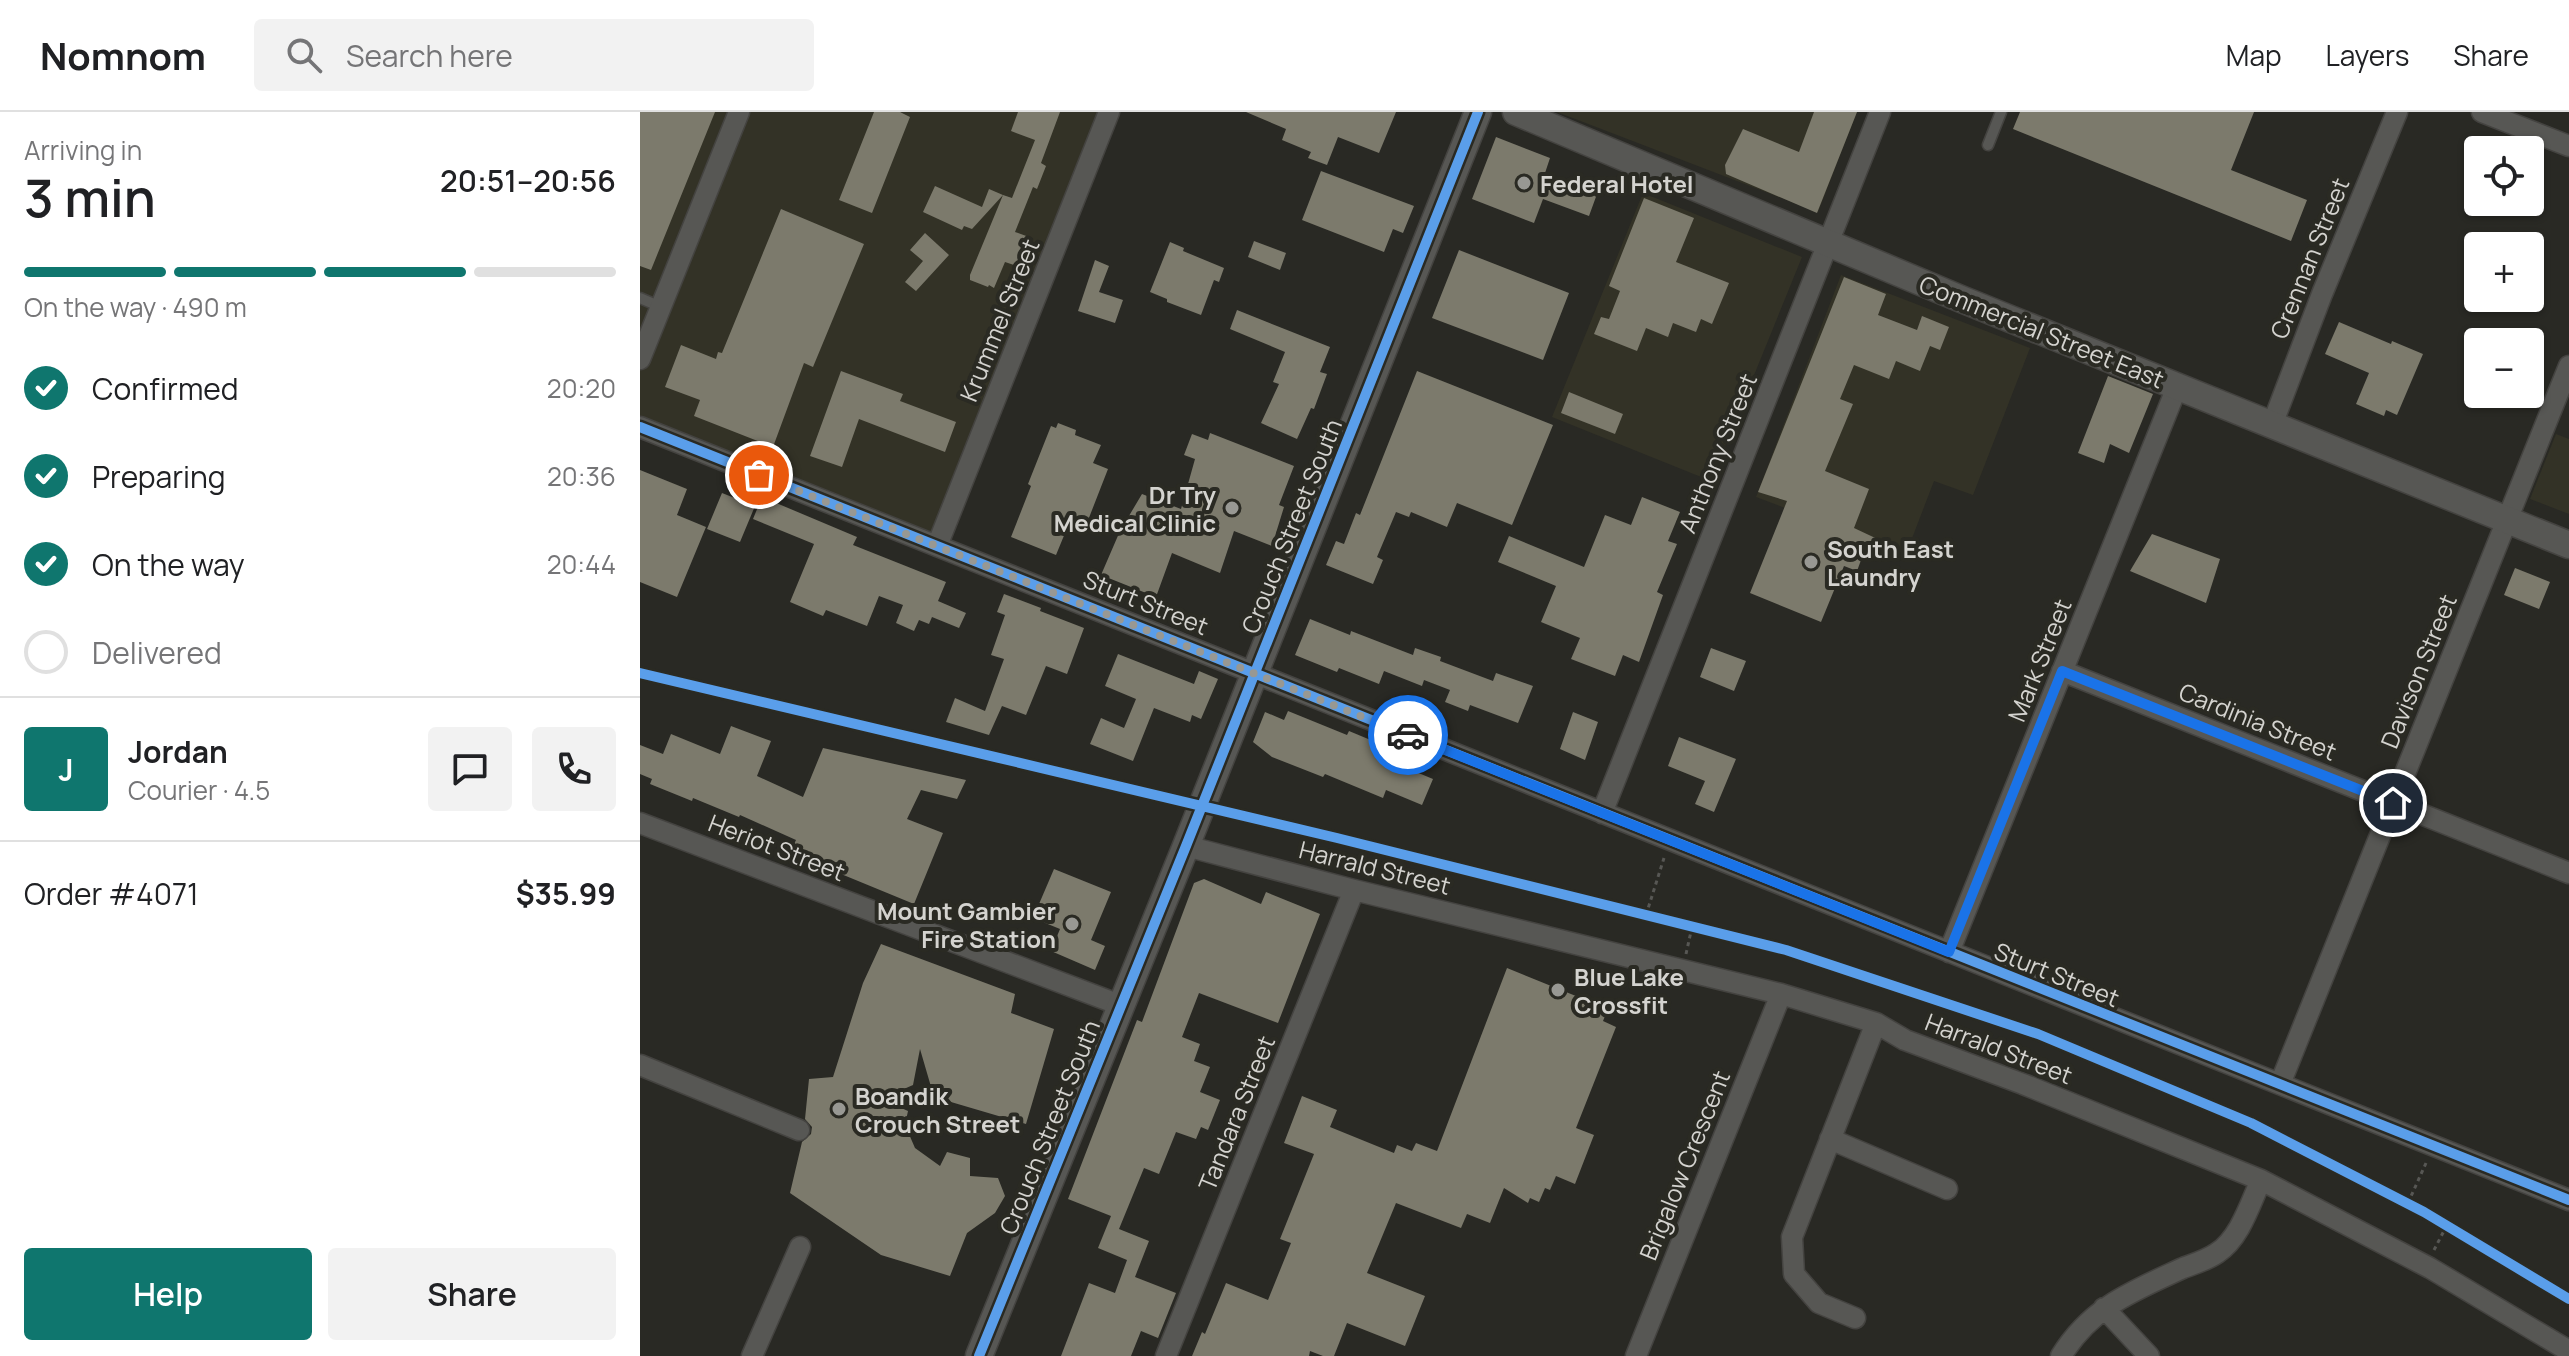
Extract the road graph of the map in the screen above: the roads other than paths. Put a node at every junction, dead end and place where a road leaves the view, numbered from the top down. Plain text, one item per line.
1 (739, 112) edge
2 (1109, 112) edge
3 (1478, 112) edge
4 (1516, 112) edge
5 (1880, 112) edge
6 (2001, 112) edge
7 (2397, 112) edge
8 (2482, 112) edge
9 (1988, 145) dead end
10 (2569, 146) edge
11 (1829, 242) junction
12 (640, 298) edge
13 (661, 307) junction
14 (640, 359) edge
15 (2569, 366) edge
16 (2177, 387) junction
17 (2272, 425) junction
18 (640, 427) edge
19 (2507, 520) junction
20 (2569, 545) edge
21 (937, 546) junction
22 (2062, 671) junction
23 (1253, 673) junction
24 (2393, 803) junction
25 (1602, 813) junction
26 (641, 827) edge
27 (1186, 846) junction
28 (2569, 873) edge
29 (1354, 890) junction
30 (1949, 952) junction
31 (1781, 994) junction
32 (1120, 1005) junction
33 (1876, 1023) junction
34 (640, 1065) edge
35 (2280, 1084) junction
36 (799, 1130) dead end
37 (1830, 1139) junction
38 (2261, 1180) junction
39 (1947, 1189) dead end
40 (2569, 1200) edge
41 (800, 1247) dead end
42 (2104, 1308) junction
43 (1855, 1318) dead end
44 (2569, 1351) edge
45 (752, 1356) edge
46 (979, 1356) edge
47 (1166, 1356) edge
48 (1636, 1356) edge
49 (2061, 1356) edge
50 (2149, 1356) edge

1 - 13 street
2 - 21 street, Krummel Street
3 - 23 street, Crouch Street South
4 - 11 street, Commercial Street East
5 - 11 street, Anthony Street
6 - 9 lane
7 - 17 street, Crennan Street
8 - 10 street
11 - 16 street, Commercial Street East
11 - 25 street, Anthony Street
12 - 13 lane
13 - 14 street
15 - 19 street, Davison Street
16 - 17 street, Commercial Street East
16 - 22 street, Mark Street
17 - 19 street, Commercial Street East
18 - 21 street, Sturt Street
19 - 20 street, Commercial Street East
19 - 24 street, Davison Street
21 - 23 street, Sturt Street
22 - 24 street, Cardinia Street
22 - 30 street, Mark Street
23 - 25 street, Sturt Street
23 - 27 street, Crouch Street South
24 - 28 street, Cardinia Street
24 - 35 street, Davison Street
25 - 30 street, Sturt Street
26 - 32 street, Heriot Street
27 - 29 street, Harrald Street
27 - 32 street, Crouch Street South
29 - 31 street, Harrald Street
29 - 47 street, Tandara Street
30 - 35 street, Sturt Street
31 - 33 street, Harrald Street
31 - 48 street, Brigalow Crescent
32 - 46 street, Crouch Street South
33 - 37 street
33 - 38 street, Harrald Street
34 - 36 street
35 - 40 street, Sturt Street
37 - 39 street
37 - 43 street
38 - 42 street
38 - 44 street, Harrald Street
41 - 45 street
42 - 49 street
42 - 50 street

